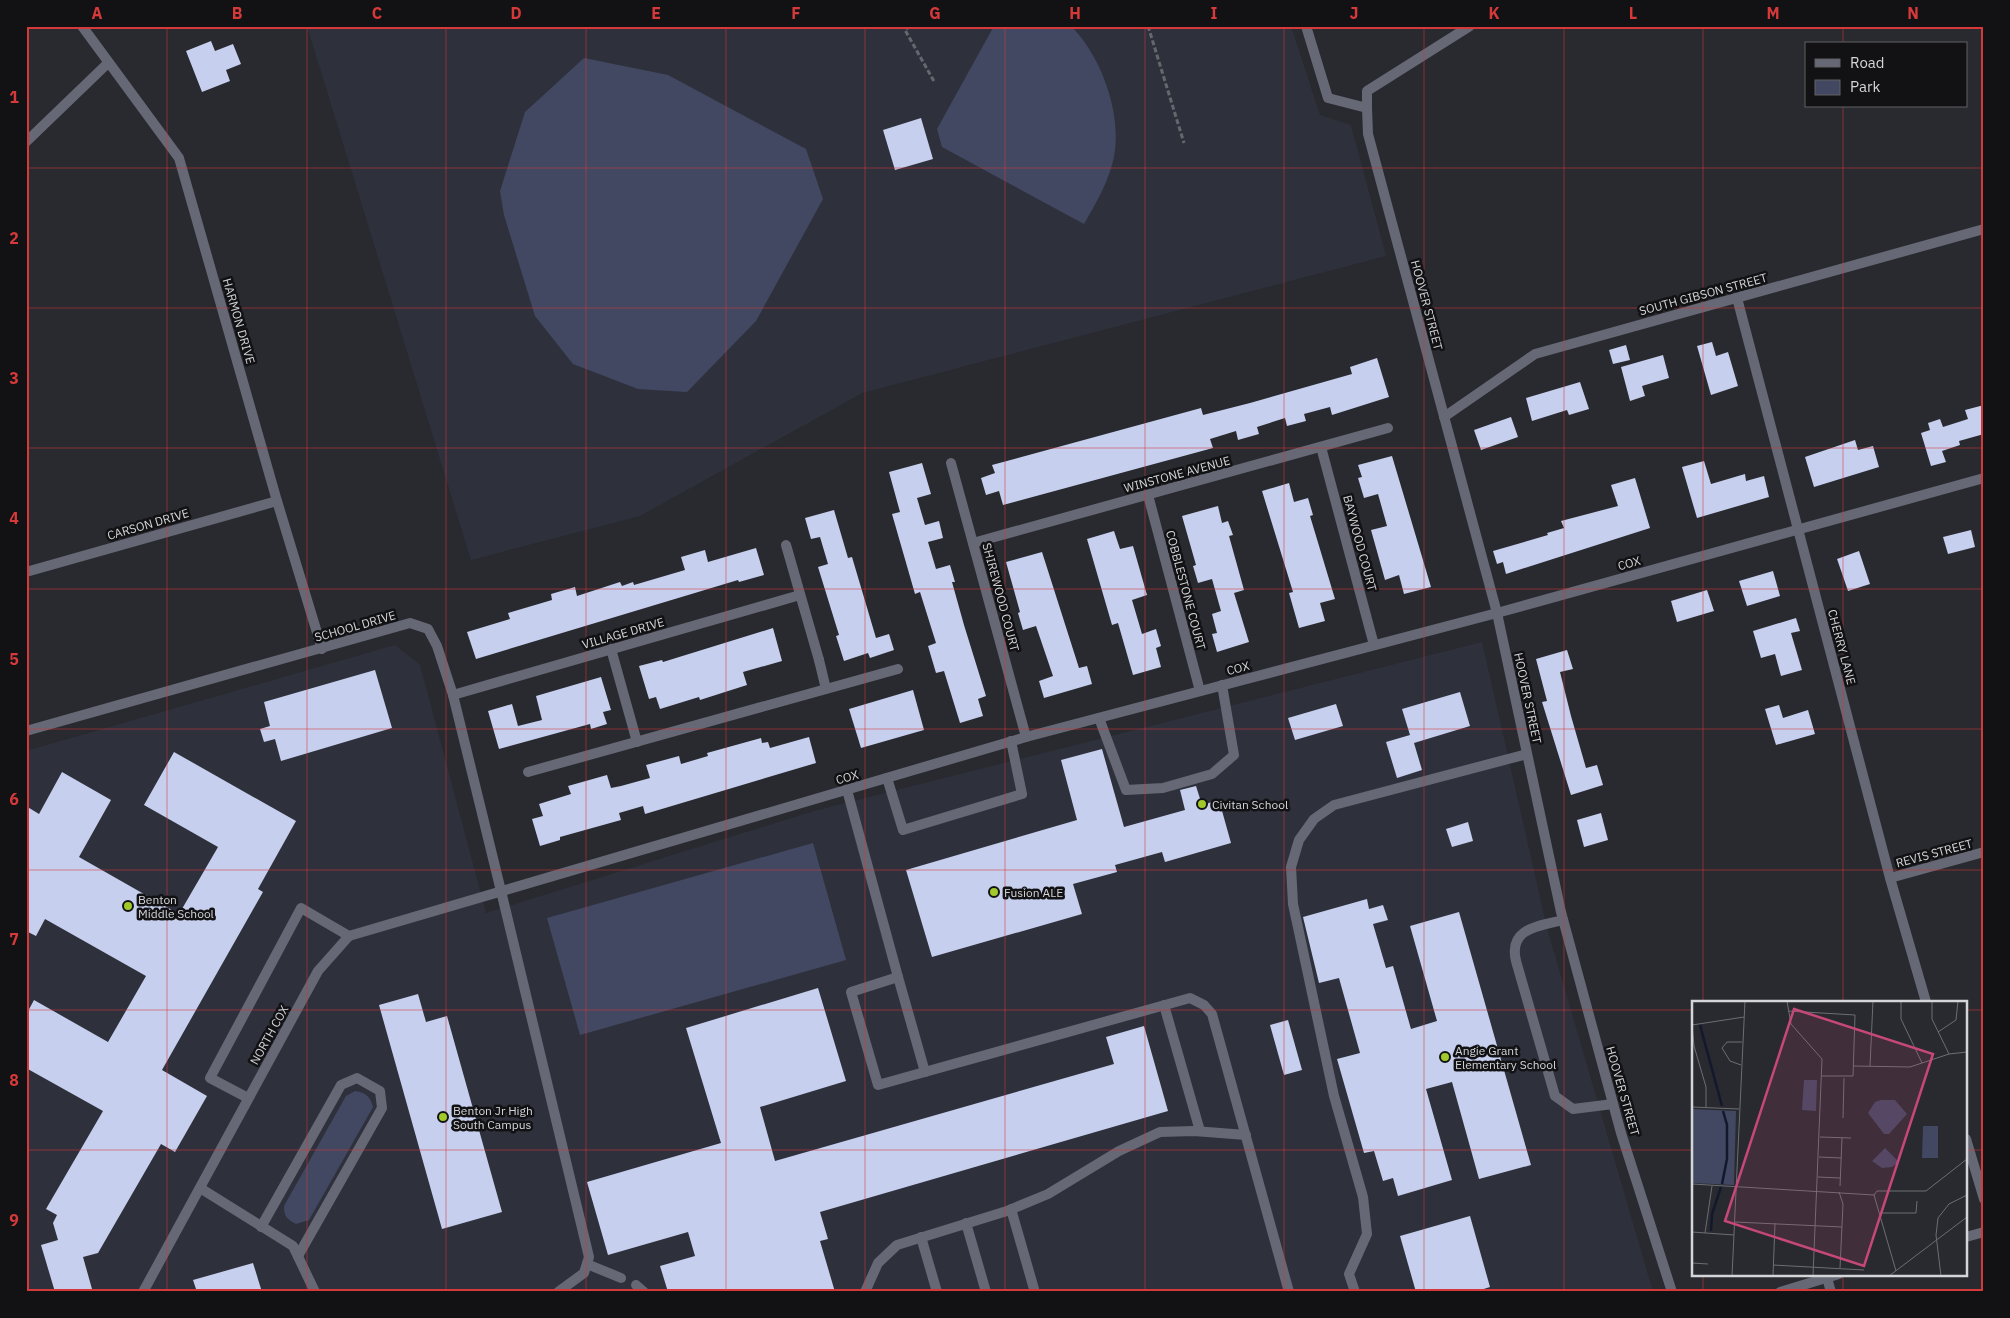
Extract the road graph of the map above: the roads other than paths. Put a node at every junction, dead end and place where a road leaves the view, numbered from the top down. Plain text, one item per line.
1 (82, 26) edge
2 (1306, 26) edge
3 (1470, 26) edge
4 (108, 63) junction
5 (1367, 108) junction
6 (26, 142) edge
7 (1984, 229) edge
8 (1738, 298) junction
9 (1444, 417) junction
10 (1388, 428) dead end
11 (1321, 447) junction
12 (951, 463) dead end
13 (1984, 478) edge
14 (1148, 495) junction
15 (277, 501) junction
16 (1798, 529) junction
17 (973, 543) junction
18 (786, 545) dead end
19 (26, 572) edge
20 (800, 595) junction
21 (1497, 613) junction
22 (1374, 645) junction
23 (322, 649) junction
24 (611, 649) junction
25 (898, 669) dead end
26 (1222, 685) junction
27 (826, 689) junction
28 (1200, 691) junction
29 (452, 695) junction
30 (1099, 718) junction
31 (26, 731) edge
32 (1026, 737) junction
33 (637, 742) junction
34 (1011, 742) junction
35 (1527, 754) junction
36 (528, 772) dead end
37 (887, 778) junction
38 (847, 790) junction
39 (1984, 852) edge
40 (1890, 878) junction
41 (501, 891) junction
42 (1563, 920) junction
43 (349, 936) junction
44 (898, 977) junction
45 (1926, 1001) edge
46 (1164, 1005) junction
47 (925, 1072) junction
48 (248, 1098) junction
49 (1613, 1104) junction
50 (1200, 1131) junction
51 (1246, 1135) junction
52 (1968, 1146) edge
53 (200, 1188) junction
54 (1984, 1199) edge
55 (1011, 1209) junction
56 (966, 1223) junction
57 (261, 1226) junction
58 (1984, 1232) edge
59 (1968, 1236) edge
60 (921, 1237) junction
61 (298, 1256) junction
62 (587, 1264) junction
63 (1833, 1276) edge
64 (621, 1278) dead end
65 (1827, 1278) junction
66 (1031, 1291) edge
67 (143, 1292) edge
68 (315, 1292) edge
69 (558, 1292) edge
70 (866, 1292) edge
71 (937, 1292) edge
72 (986, 1292) edge
73 (1289, 1292) edge
74 (1355, 1292) edge
75 (1672, 1292) edge
76 (1780, 1292) edge
77 (1831, 1292) edge

1 - 4 street, HARMON DRIVE
2 - 5 street
3 - 5 street, HOOVER STREET
4 - 6 street
4 - 15 street, HARMON DRIVE
5 - 9 street, HOOVER STREET
7 - 8 street, SOUTH GIBSON STREET
8 - 9 street, SOUTH GIBSON STREET
8 - 16 street, CHERRY LANE
9 - 21 street, HOOVER STREET
10 - 11 street, WINSTONE AVENUE
11 - 14 street, WINSTONE AVENUE
11 - 22 street, BAYWOOD COURT
12 - 17 street, SHIREWOOD COURT
13 - 16 street, COX
14 - 17 street, WINSTONE AVENUE
14 - 28 street, COBBLESTONE COURT
15 - 19 street, CARSON DRIVE
15 - 23 street, HARMON DRIVE
16 - 21 street, COX
16 - 40 street, CHERRY LANE
17 - 32 street, SHIREWOOD COURT
18 - 20 street
20 - 24 street, VILLAGE DRIVE
20 - 27 street
21 - 22 street, COX
21 - 35 street, HOOVER STREET
22 - 26 street, COX
23 - 29 street, SCHOOL DRIVE
23 - 31 street, SCHOOL DRIVE
24 - 29 street, VILLAGE DRIVE
24 - 33 street
25 - 27 street
26 - 28 street, COX
26 - 30 street
27 - 33 street
28 - 30 street, COX
29 - 41 street, SCHOOL DRIVE
30 - 32 street, COX
32 - 34 street, COX
33 - 36 street
34 - 37 street, COX
34 - 37 street
35 - 42 street, HOOVER STREET
35 - 74 street
37 - 38 street, COX
38 - 41 street, COX
38 - 44 street
39 - 40 street, REVIS STREET
40 - 45 street, CHERRY LANE
41 - 43 street
41 - 62 street, SCHOOL DRIVE
42 - 49 street, HOOVER STREET
42 - 49 street
43 - 48 street, NORTH COX
43 - 48 street
44 - 47 street
44 - 47 street
46 - 47 street
46 - 50 street
46 - 51 street
48 - 53 street, NORTH COX
49 - 75 street, HOOVER STREET
50 - 51 street
50 - 55 street
51 - 73 street
52 - 54 street
53 - 57 street
53 - 67 street, NORTH COX
55 - 56 street
55 - 66 street
56 - 60 street
56 - 72 street
57 - 61 street
57 - 61 street
58 - 59 street
60 - 70 street
60 - 71 street
61 - 68 street
62 - 64 street
62 - 69 street
63 - 65 street
65 - 76 street
65 - 77 street

